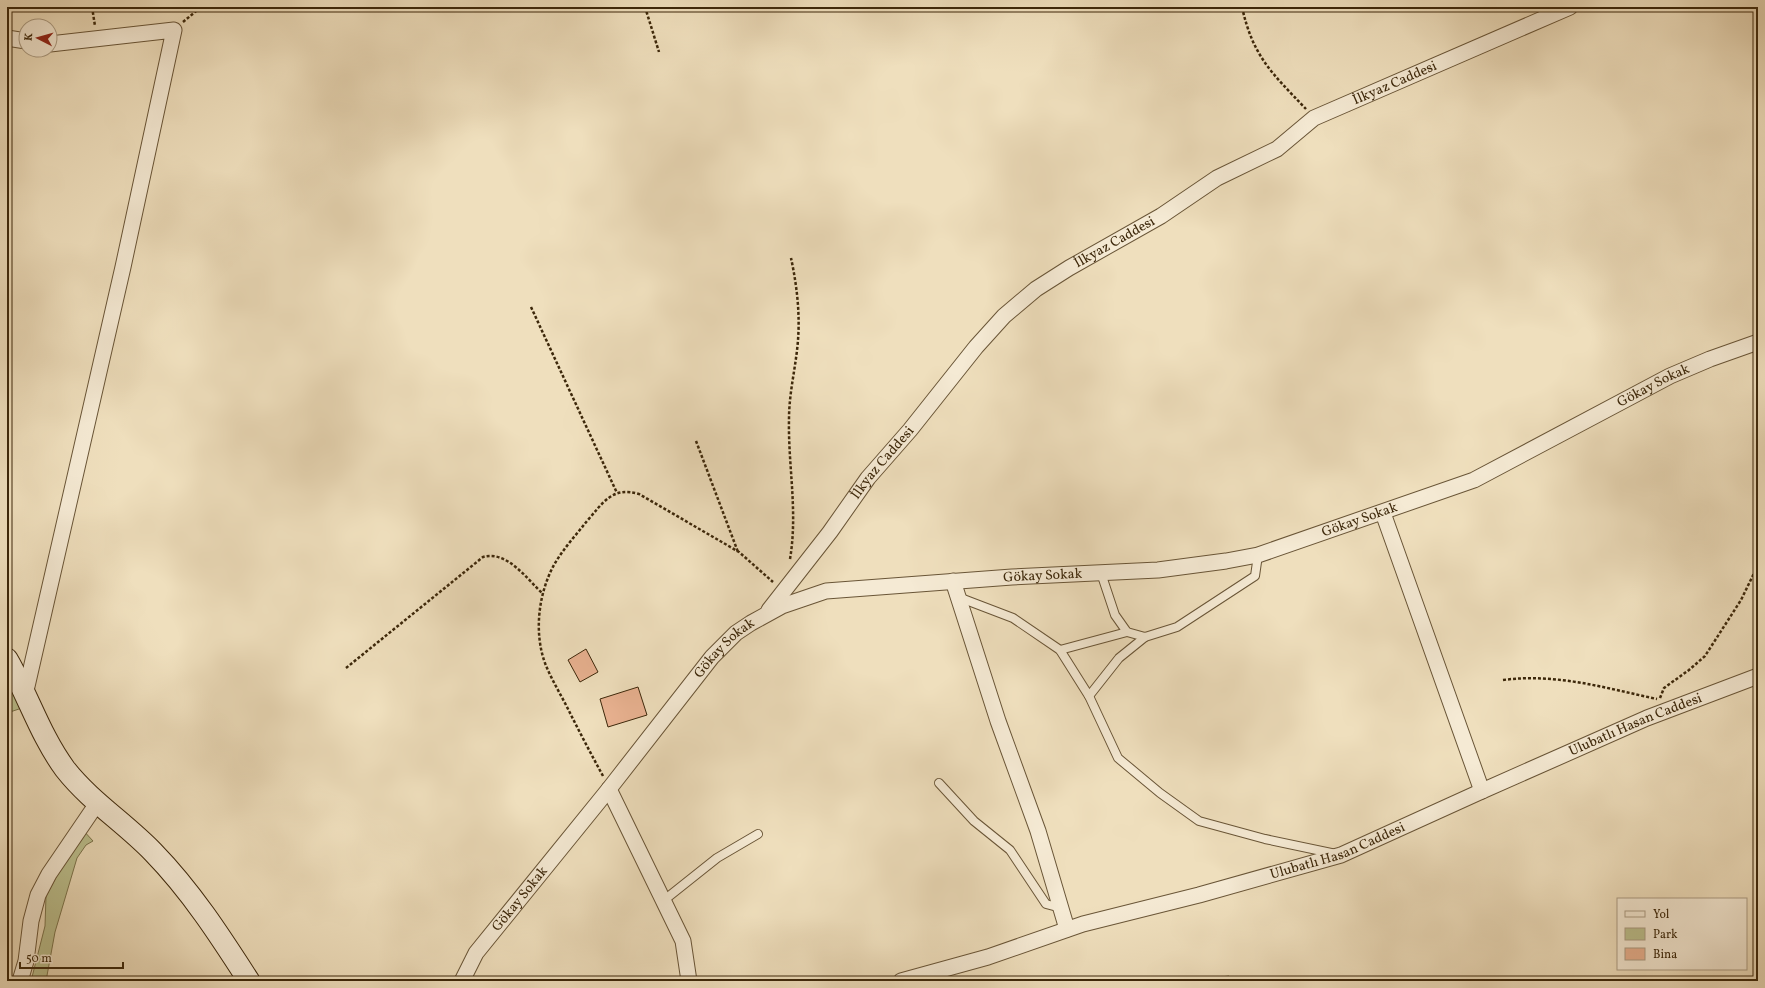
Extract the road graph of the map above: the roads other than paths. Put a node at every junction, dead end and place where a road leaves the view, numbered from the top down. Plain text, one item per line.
1 (1570, 7) edge
2 (7, 38) edge
3 (18, 40) edge
4 (58, 43) edge
5 (1758, 342) edge
6 (1383, 513) junction
7 (1258, 555) junction
8 (1101, 573) junction
9 (953, 581) junction
10 (958, 597) junction
11 (766, 614) junction
12 (1127, 632) junction
13 (1145, 637) junction
14 (1060, 650) junction
15 (7, 659) edge
16 (1758, 676) edge
17 (25, 695) junction
18 (1089, 696) junction
19 (939, 783) dead end
20 (609, 789) junction
21 (1482, 790) junction
22 (98, 802) junction
23 (758, 834) dead end
24 (1341, 855) junction
25 (663, 901) junction
26 (1061, 908) junction
27 (1067, 929) junction
28 (20, 981) edge
29 (249, 981) edge
30 (462, 981) edge
31 (689, 981) edge
32 (901, 981) edge

1 - 11 street, İlkyaz Caddesi
2 - 3 street
4 - 17 street
5 - 6 street, Gökay Sokak
6 - 7 street, Gökay Sokak
6 - 21 street
7 - 8 street, Gökay Sokak
7 - 13 lane
8 - 9 street, Gökay Sokak
8 - 12 lane
9 - 10 street
9 - 11 street, Gökay Sokak
10 - 14 lane
10 - 26 street
11 - 20 street, Gökay Sokak
12 - 13 lane
12 - 14 lane
13 - 18 lane
14 - 18 lane
15 - 17 street
16 - 21 street, Ulubatlı Hasan Caddesi
17 - 22 street
18 - 24 lane
19 - 26 lane
20 - 25 street
20 - 30 street, Gökay Sokak
21 - 24 street, Ulubatlı Hasan Caddesi
22 - 28 street
22 - 29 street
23 - 25 lane
24 - 27 street, Ulubatlı Hasan Caddesi
25 - 31 street
26 - 27 street
27 - 32 street, Ulubatlı Hasan Caddesi

